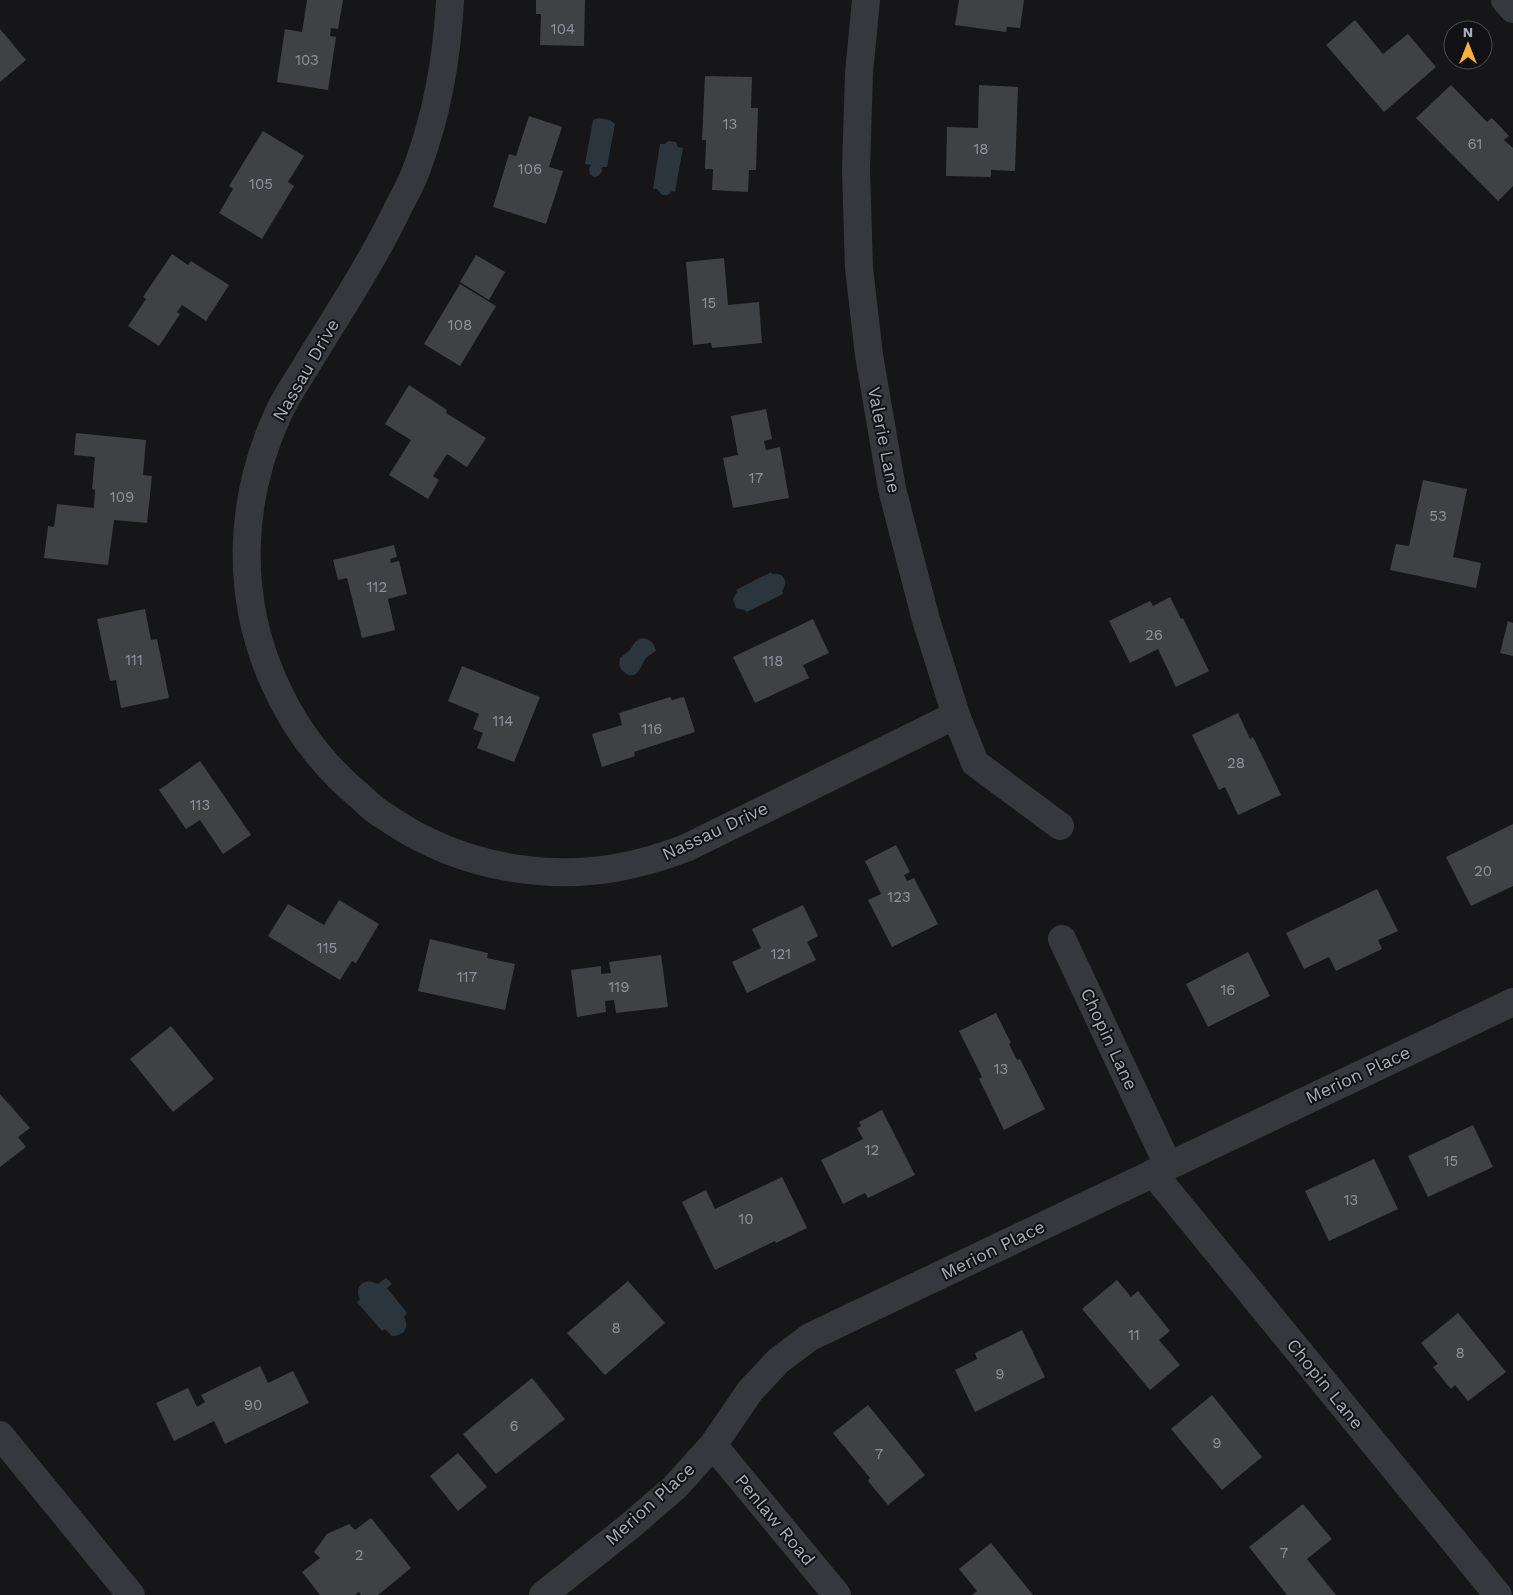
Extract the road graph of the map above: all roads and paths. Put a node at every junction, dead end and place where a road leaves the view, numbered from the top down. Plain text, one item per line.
1 (450, 0) edge
2 (866, 0) edge
3 (1505, 0) edge
4 (1513, 9) edge
5 (956, 715) junction
6 (1060, 826) dead end
7 (1062, 940) dead end
8 (1513, 1002) edge
9 (1160, 1169) junction
10 (0, 1434) edge
11 (713, 1444) junction
12 (131, 1595) edge
13 (542, 1595) edge
14 (837, 1595) edge
15 (1498, 1595) edge

1 - 5 street, Nassau Drive
2 - 5 street, Valerie Lane
3 - 4 street
5 - 6 street, Valerie Lane
7 - 9 street, Chopin Lane
8 - 9 street, Merion Place
9 - 11 street, Merion Place
9 - 15 street, Chopin Lane
10 - 12 street
11 - 13 street, Merion Place
11 - 14 street, Penlaw Road

